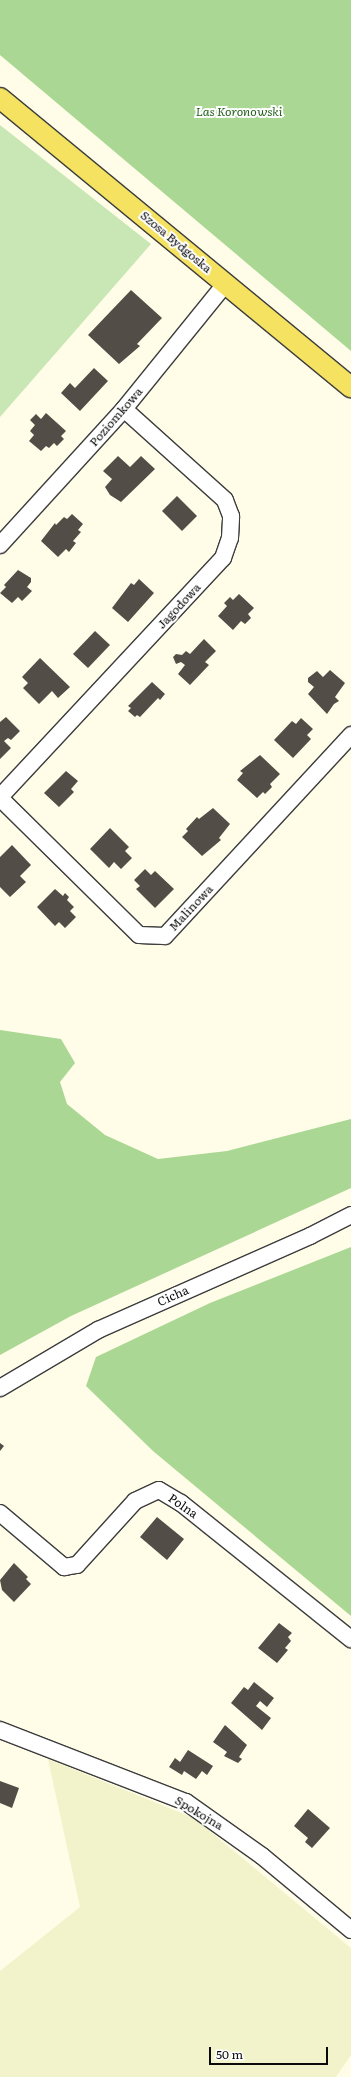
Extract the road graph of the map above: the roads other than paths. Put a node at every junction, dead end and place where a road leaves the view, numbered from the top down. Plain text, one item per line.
1 (0, 98) edge
2 (226, 284) junction
3 (351, 387) edge
4 (124, 409) junction
5 (0, 545) edge
6 (351, 735) edge
7 (0, 797) edge
8 (351, 1215) edge
9 (0, 1388) edge
10 (0, 1513) edge
11 (351, 1639) edge
12 (0, 1730) edge
13 (351, 1930) edge

1 - 2 main road, Szosa Bydgoska
2 - 3 main road, Szosa Bydgoska
2 - 4 street, Poziomkowa
4 - 5 street, Poziomkowa
4 - 7 street, Jagodowa
6 - 7 street, Malinowa
8 - 9 street, Cicha
10 - 11 street, Polna
12 - 13 street, Spokojna

